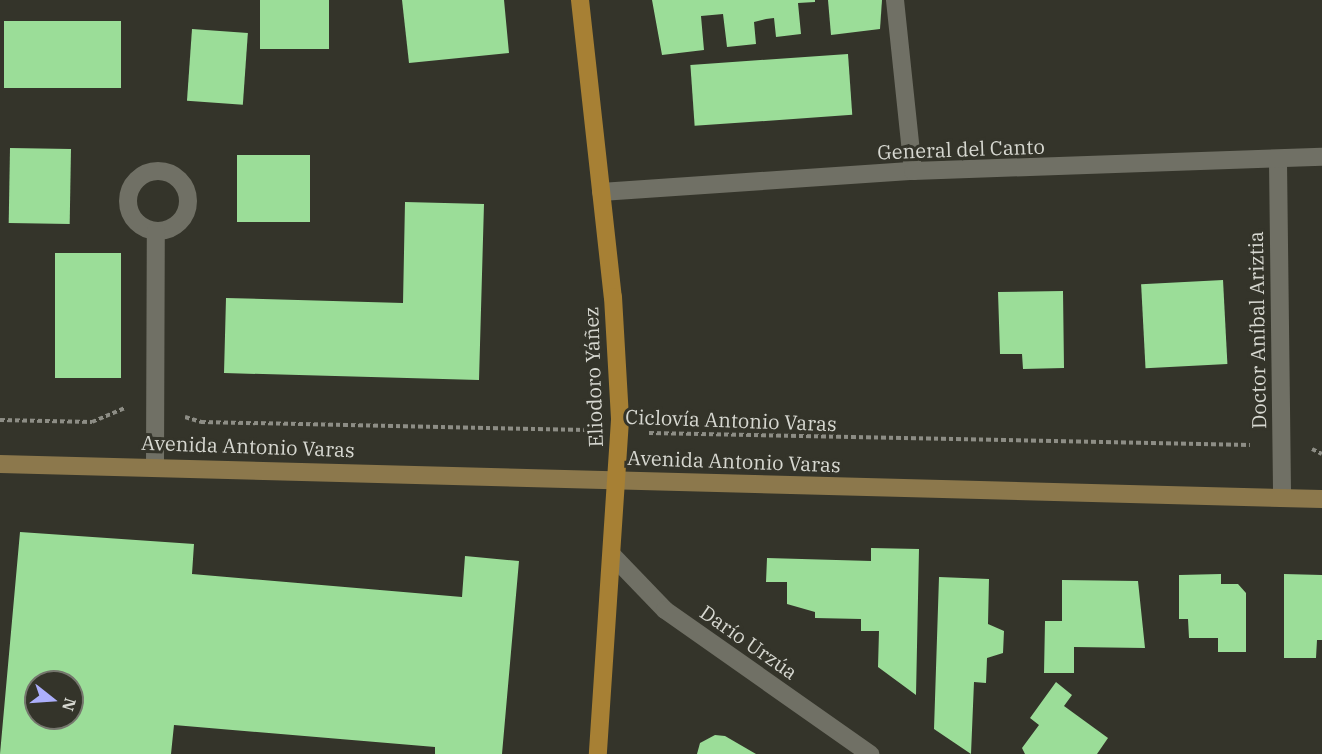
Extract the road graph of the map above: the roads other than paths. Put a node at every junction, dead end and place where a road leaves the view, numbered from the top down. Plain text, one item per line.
1 (580, 0) edge
2 (895, 0) edge
3 (1322, 157) edge
4 (1278, 162) junction
5 (913, 171) junction
6 (602, 192) junction
7 (156, 231) dead end
8 (0, 464) edge
9 (154, 466) junction
10 (618, 481) junction
11 (1282, 498) junction
12 (1322, 499) edge
13 (613, 556) junction
14 (598, 754) edge
15 (870, 754) edge

1 - 6 main road, Eliodoro Yáñez
2 - 5 street
3 - 4 street, General del Canto
4 - 5 street, General del Canto
4 - 11 street, Doctor Aníbal Ariztia
5 - 6 street, General del Canto
6 - 10 main road, Eliodoro Yáñez
7 - 9 street
8 - 9 main road, Avenida Antonio Varas
9 - 10 main road, Avenida Antonio Varas
10 - 11 main road, Avenida Antonio Varas
10 - 13 main road, Eliodoro Yáñez
11 - 12 main road, Avenida Antonio Varas
13 - 14 main road, Eliodoro Yáñez
13 - 15 street, Darío Urzúa

